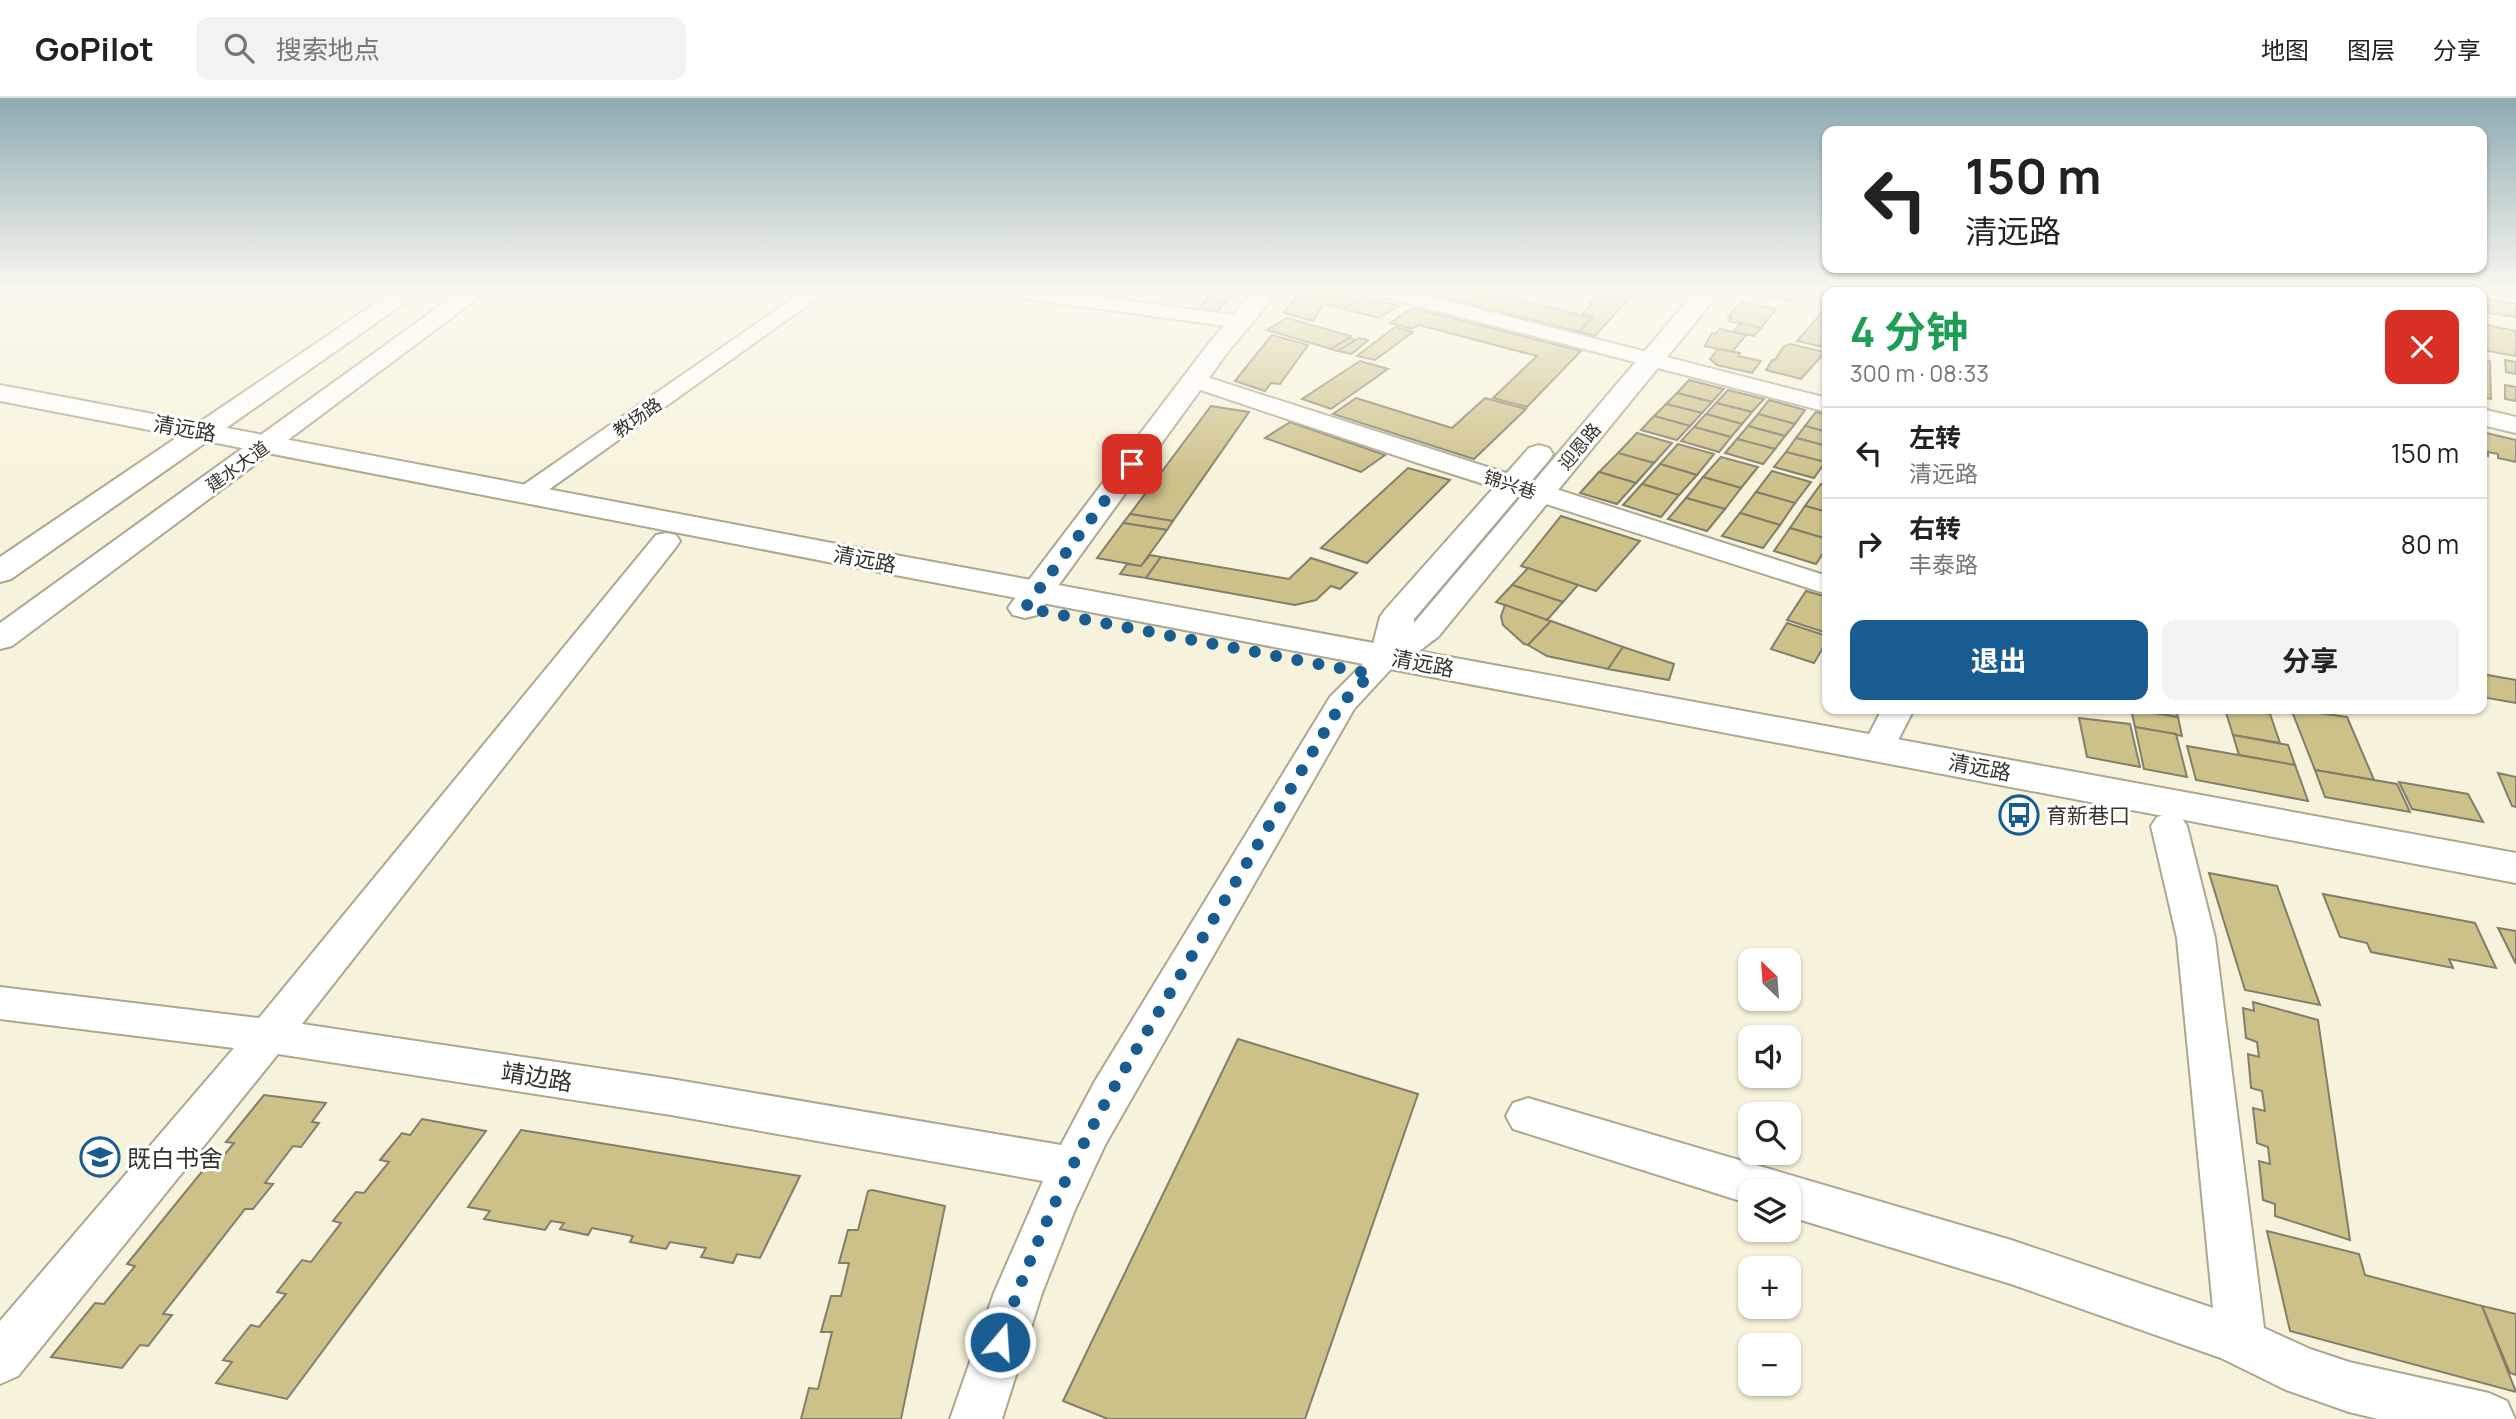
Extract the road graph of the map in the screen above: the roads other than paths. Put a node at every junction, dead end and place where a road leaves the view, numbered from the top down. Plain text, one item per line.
1 (318, 354) edge
2 (390, 354) edge
3 (728, 354) edge
4 (1215, 354) edge
5 (1631, 354) edge
6 (1643, 354) edge
7 (1640, 356) junction
8 (1195, 380) junction
9 (0, 393) edge
10 (1822, 404) edge
11 (2487, 410) edge
12 (2516, 416) edge
13 (2487, 418) edge
14 (0, 419) edge
15 (2516, 425) edge
16 (205, 431) junction
17 (177, 451) junction
18 (255, 452) junction
19 (1526, 489) junction
20 (528, 493) junction
21 (666, 541) junction
22 (0, 572) edge
23 (1822, 583) edge
24 (1031, 600) junction
25 (0, 639) edge
26 (1379, 665) junction
27 (1895, 714) edge
28 (1878, 748) junction
29 (2169, 826) junction
30 (2516, 868) edge
31 (2516, 892) edge
32 (0, 1003) edge
33 (268, 1037) junction
34 (1528, 1116) dead end
35 (1071, 1166) junction
36 (1738, 1180) edge
37 (1801, 1199) edge
38 (2241, 1342) junction
39 (0, 1359) edge
40 (976, 1419) edge
41 (2489, 1419) edge

1 - 16 main road
2 - 18 main road, 建水大道
3 - 20 street, 教场路
4 - 8 main road
5 - 7 street
6 - 7 main road, 迎恩路
7 - 10 street
7 - 19 main road, 迎恩路
8 - 19 street, 锦兴巷
8 - 24 main road
9 - 16 main road, 清远路
11 - 12 main road
13 - 15 main road
14 - 17 main road, 清远路
16 - 17 main road
16 - 18 main road, 清远路
17 - 18 main road, 清远路
17 - 22 main road
18 - 20 main road, 清远路
18 - 21 main road, 清远路
18 - 25 main road, 建水大道
19 - 23 street, 锦兴巷
19 - 26 main road, 迎恩路
20 - 24 main road, 清远路
21 - 24 main road, 清远路
21 - 33 street
24 - 26 main road, 清远路
26 - 28 main road, 清远路
26 - 29 main road, 清远路
26 - 35 street, 迎恩路
27 - 28 street
28 - 30 main road, 清远路
29 - 31 main road, 清远路
29 - 38 street
32 - 33 street, 靖边路
33 - 35 street, 靖边路
33 - 39 street
34 - 36 street
35 - 40 street, 迎恩路
37 - 38 street
38 - 41 street

